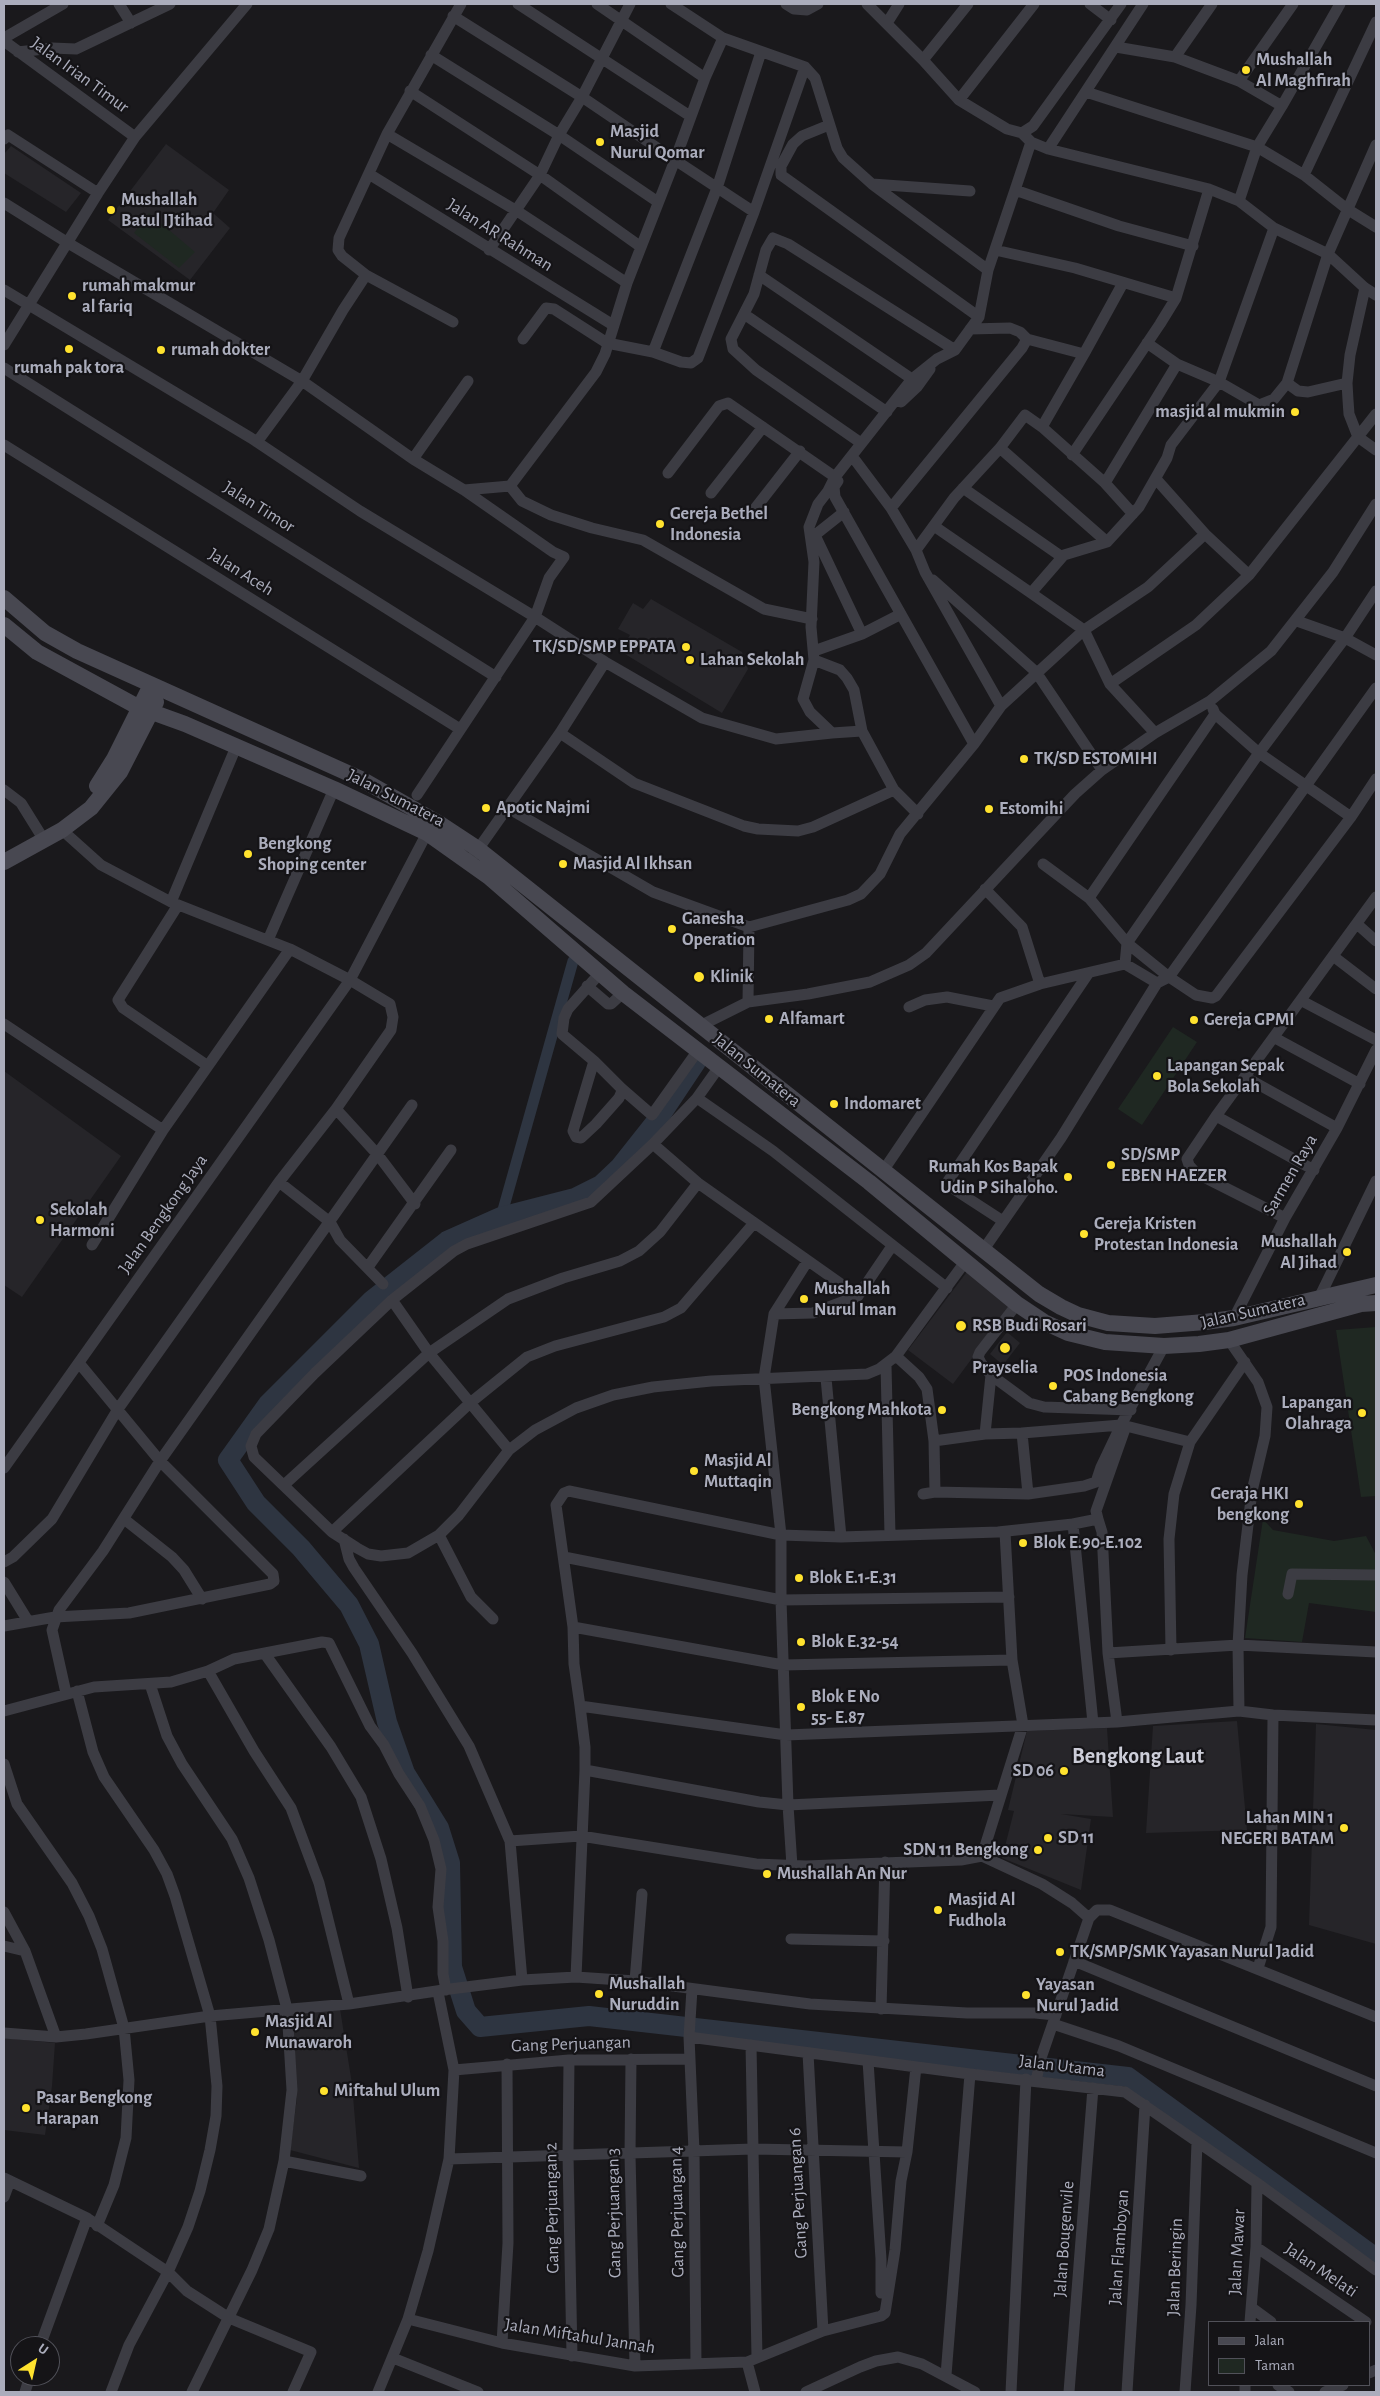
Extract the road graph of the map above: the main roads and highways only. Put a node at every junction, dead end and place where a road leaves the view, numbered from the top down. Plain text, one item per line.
1 (4, 598) edge
2 (4, 625) edge
3 (157, 688) junction
4 (145, 709) junction
5 (42, 837) junction
6 (4, 852) edge
7 (473, 856) junction
8 (4, 862) edge
9 (768, 1082) junction
10 (757, 1096) junction
11 (790, 1099) junction
12 (779, 1113) junction
13 (1376, 1284) edge
14 (1359, 1288) junction
15 (1369, 1304) edge
16 (1086, 1317) junction
17 (1108, 1323) junction
18 (1084, 1337) junction
19 (1105, 1342) junction

1 - 3 main road, Jalan Sumatera
2 - 4 main road, Jalan Sumatera
3 - 4 main road
3 - 7 main road, Jalan Sumatera
4 - 5 main road
4 - 5 main road
4 - 7 main road, Jalan Sumatera
5 - 6 main road
5 - 8 main road
7 - 9 main road, Jalan Sumatera
7 - 10 main road, Jalan Sumatera
9 - 10 main road
9 - 11 main road, Jalan Sumatera
10 - 12 main road, Jalan Sumatera
11 - 12 main road
11 - 16 main road, Jalan Sumatera
12 - 18 main road, Jalan Sumatera
13 - 14 main road, Jalan Sumatera
14 - 15 main road
14 - 17 main road, Jalan Sumatera
15 - 19 main road, Jalan Sumatera
16 - 17 main road, Jalan Sumatera
16 - 18 main road
17 - 19 main road
18 - 19 main road, Jalan Sumatera

